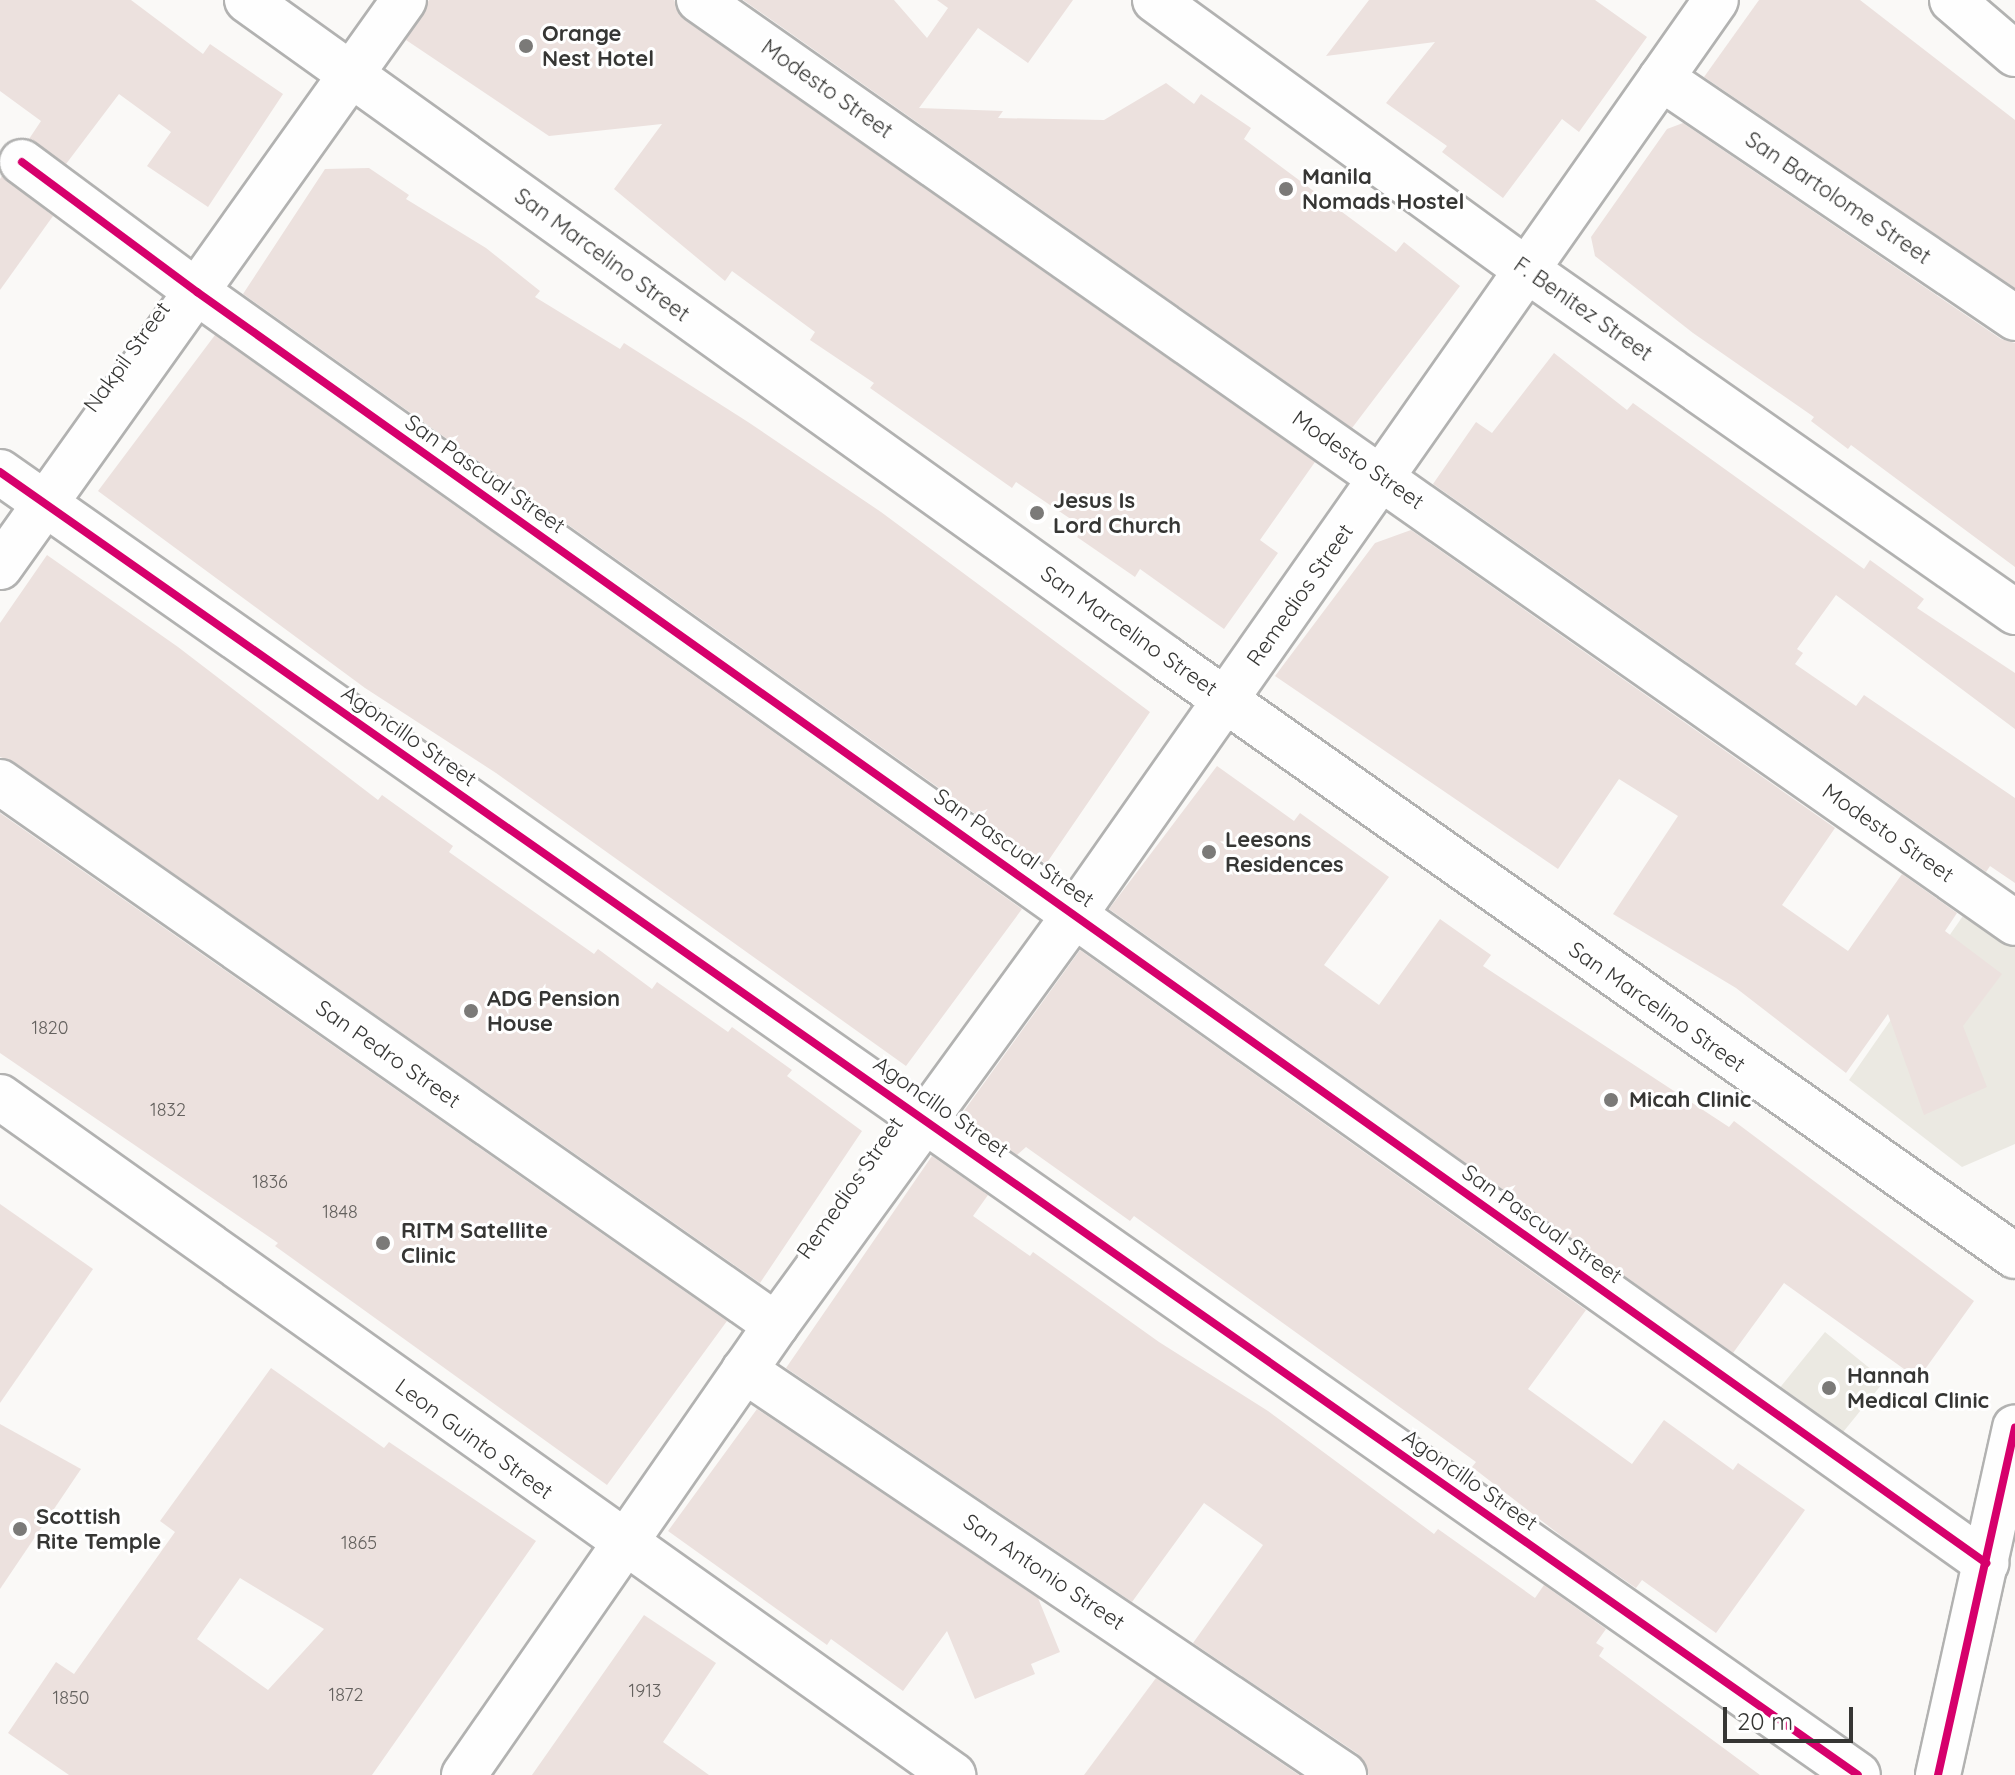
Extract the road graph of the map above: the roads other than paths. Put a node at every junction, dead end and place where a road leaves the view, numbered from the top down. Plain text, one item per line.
1 (247, 0) edge
2 (404, 0) edge
3 (699, 0) edge
4 (1155, 0) edge
5 (1716, 0) edge
6 (1952, 0) edge
7 (2015, 54) edge
8 (352, 76) junction
9 (1661, 78) junction
10 (22, 162) dead end
11 (1527, 270) junction
12 (197, 292) junction
13 (2015, 318) edge
14 (0, 472) edge
15 (1382, 477) junction
16 (44, 504) junction
17 (0, 567) edge
18 (2015, 612) edge
19 (1226, 700) junction
20 (0, 782) edge
21 (1075, 914) junction
22 (2015, 923) edge
23 (0, 1097) edge
24 (923, 1116) junction
25 (2015, 1256) edge
26 (776, 1325) junction
27 (744, 1370) junction
28 (2015, 1427) edge
29 (623, 1545) junction
30 (1986, 1563) junction
31 (464, 1775) edge
32 (953, 1775) edge
33 (1344, 1775) edge
34 (1858, 1775) edge
35 (1938, 1775) edge

1 - 8 street, San Marcelino Street
2 - 8 street, Nakpil Street
3 - 15 street, Modesto Street
4 - 11 street, F. Benitez Street
5 - 9 street, Remedios Street
6 - 7 street
8 - 12 street, Nakpil Street
8 - 19 street, San Marcelino Street
9 - 11 street, Remedios Street
9 - 13 street, San Bartolome Street
10 - 12 street, San Pascual Street
11 - 15 street, Remedios Street
11 - 18 street, F. Benitez Street
12 - 16 street, Nakpil Street
12 - 21 street, San Pascual Street
14 - 16 street, Agoncillo Street
15 - 19 street, Remedios Street
15 - 22 street, Modesto Street
16 - 17 street, Nakpil Street
16 - 24 street, Agoncillo Street
19 - 21 street, Remedios Street
19 - 25 street, San Marcelino Street
20 - 26 street, San Pedro Street
21 - 24 street, Remedios Street
21 - 30 street, San Pascual Street
23 - 29 street, Leon Guinto Street
24 - 26 street, Remedios Street
24 - 34 street, Agoncillo Street
26 - 27 street, Remedios Street
27 - 29 street, Remedios Street
27 - 33 street, San Antonio Street
28 - 30 street
29 - 31 street, Remedios Street
29 - 32 street, Leon Guinto Street
30 - 35 street

